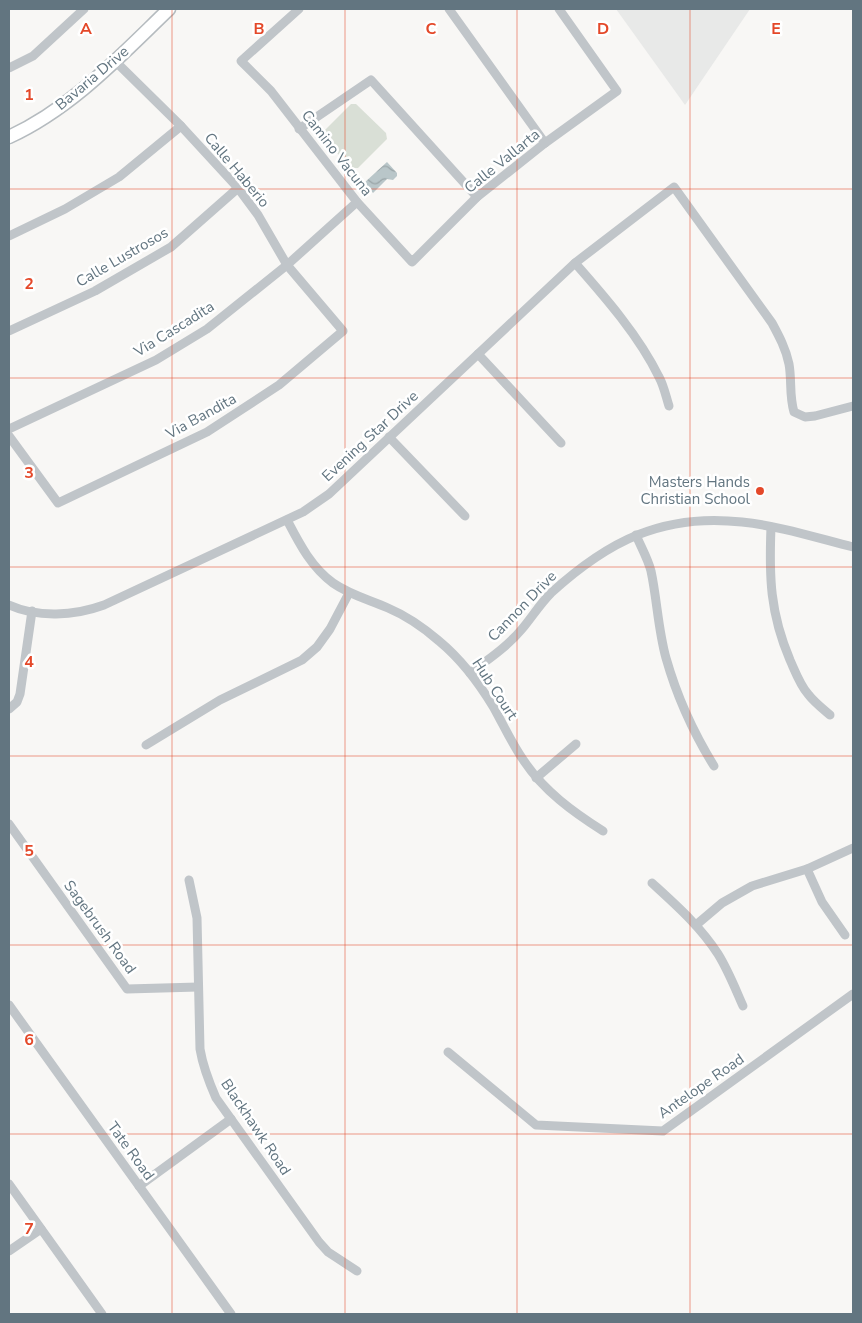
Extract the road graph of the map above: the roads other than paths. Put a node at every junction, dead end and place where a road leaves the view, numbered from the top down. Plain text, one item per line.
1 (84, 9) edge
2 (168, 9) edge
3 (299, 9) edge
4 (449, 9) edge
5 (559, 9) edge
6 (115, 61) junction
7 (9, 68) edge
8 (181, 126) junction
9 (299, 129) junction
10 (9, 137) edge
11 (545, 143) junction
12 (238, 188) junction
13 (477, 197) junction
14 (357, 202) junction
15 (9, 236) edge
16 (412, 262) joint
17 (575, 263) junction
18 (287, 265) junction
19 (9, 331) edge
20 (343, 332) joint
21 (478, 354) junction
22 (669, 406) dead end
23 (853, 406) edge
24 (9, 429) edge
25 (9, 436) edge
26 (390, 437) junction
27 (561, 443) dead end
28 (465, 516) dead end
29 (287, 520) junction
30 (771, 527) junction
31 (636, 535) junction
32 (853, 547) edge
33 (349, 593) junction
34 (9, 605) edge
35 (32, 612) junction
36 (470, 673) junction
37 (9, 709) edge
38 (830, 715) dead end
39 (576, 744) dead end
40 (146, 745) dead end
41 (714, 766) dead end
42 (536, 778) junction
43 (9, 824) edge
44 (603, 831) dead end
45 (853, 848) edge
46 (807, 869) junction
47 (189, 880) dead end
48 (652, 883) dead end
49 (696, 925) junction
50 (844, 935) dead end
51 (198, 987) junction
52 (853, 994) edge
53 (9, 1004) edge
54 (743, 1006) dead end
55 (448, 1052) dead end
56 (231, 1120) junction
57 (9, 1184) edge
58 (139, 1186) junction
59 (41, 1229) junction
60 (9, 1252) edge
61 (357, 1271) dead end
62 (102, 1314) edge
63 (231, 1314) edge

1 - 7 street
2 - 6 street, Bavaria Drive
3 - 9 street, Camino Vacuna
4 - 11 street
5 - 11 street, Calle Vallarta
6 - 8 street, Calle Haberio
6 - 10 street, Bavaria Drive
8 - 12 street, Calle Haberio
8 - 15 street
9 - 13 street
9 - 14 street, Camino Vacuna
11 - 13 street, Calle Vallarta
12 - 18 street, Calle Haberio
12 - 19 street, Calle Lustrosos
13 - 16 street, Calle Vallarta
14 - 16 street, Camino Vacuna
14 - 18 street, Via Cascadita
17 - 21 street, Evening Star Drive
17 - 22 street
17 - 23 street, Evening Star Drive
18 - 20 street, Calle Haberio
18 - 24 street, Via Cascadita
20 - 25 street, Via Bandita
21 - 26 street, Evening Star Drive
21 - 27 street
26 - 28 street
26 - 29 street, Evening Star Drive
29 - 33 street, Hub Court
29 - 35 street, Evening Star Drive
30 - 31 street, Cannon Drive
30 - 32 street, Cannon Drive
30 - 38 street
31 - 36 street, Cannon Drive
31 - 41 street
33 - 36 street, Hub Court
33 - 40 street
34 - 35 street, Evening Star Drive
35 - 37 street
36 - 42 street, Hub Court
39 - 42 street
42 - 44 street, Hub Court
43 - 51 street, Sagebrush Road
45 - 46 street
46 - 49 street
46 - 50 street
47 - 51 street, Blackhawk Road
48 - 49 street
49 - 54 street
51 - 56 street, Blackhawk Road
52 - 55 street, Antelope Road
53 - 58 street, Tate Road
56 - 58 street
56 - 61 street, Blackhawk Road
57 - 59 street
58 - 63 street, Tate Road
59 - 60 street
59 - 62 street

